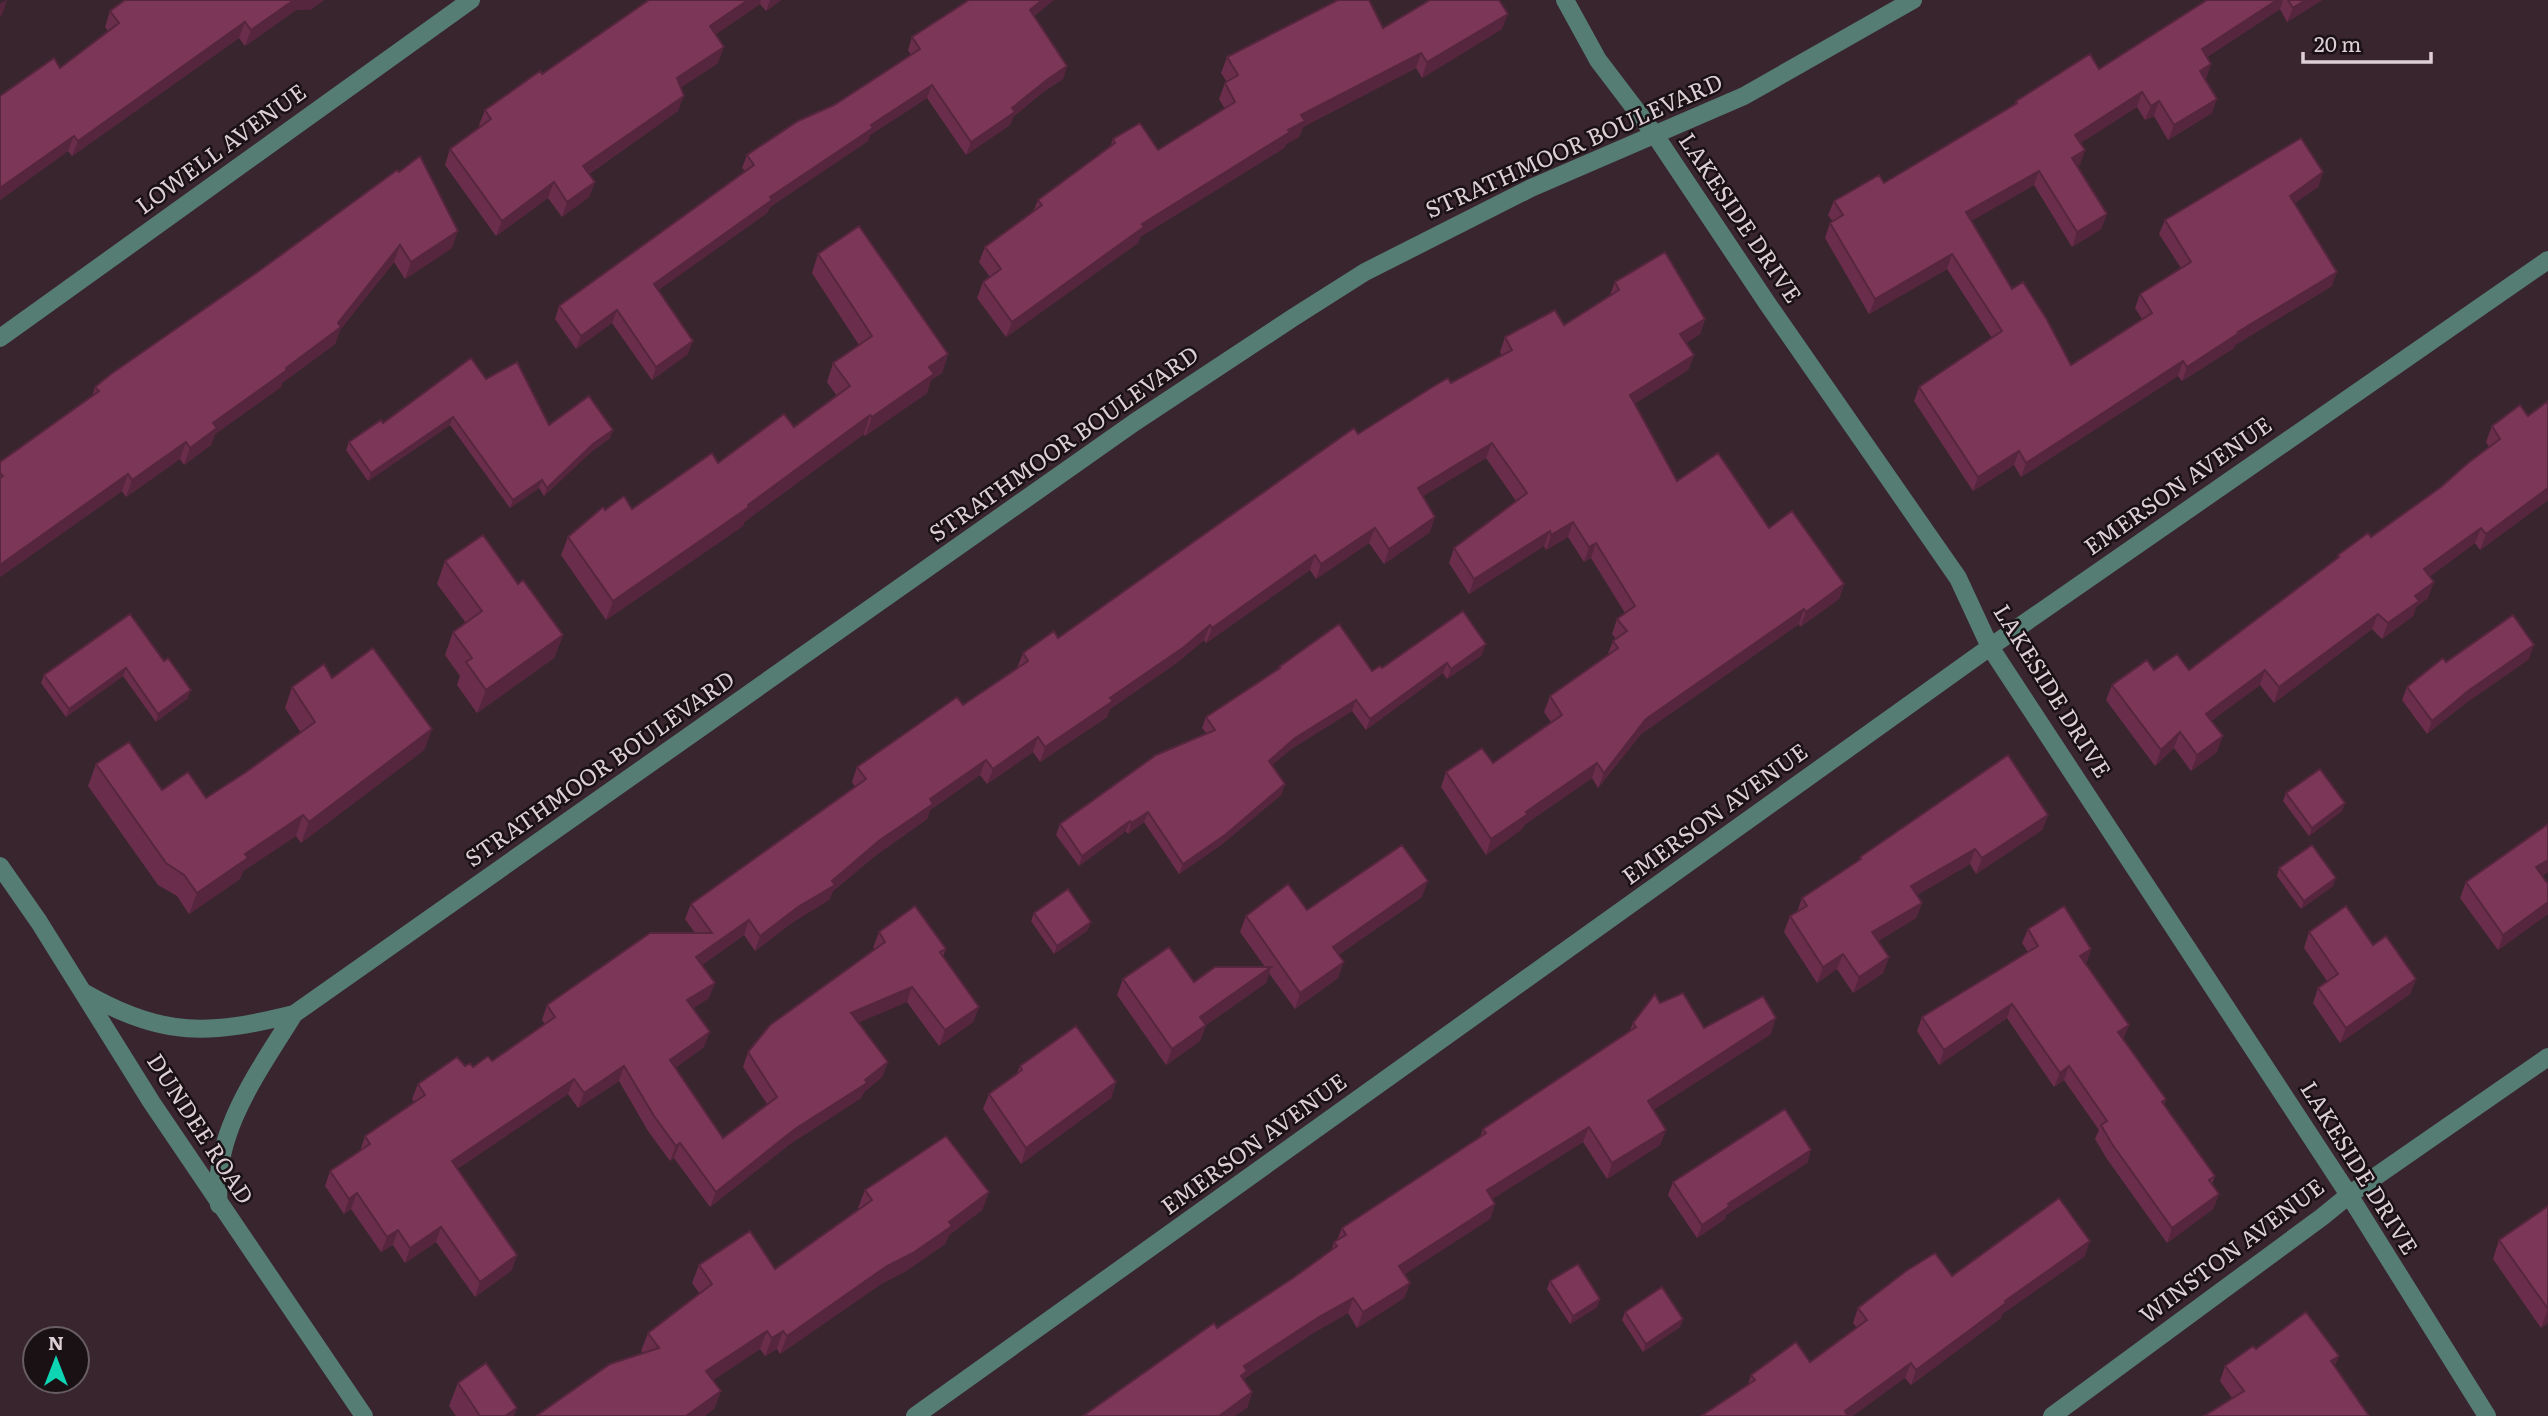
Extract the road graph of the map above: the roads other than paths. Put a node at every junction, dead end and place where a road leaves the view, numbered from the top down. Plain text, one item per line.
1 (471, 0) edge
2 (1565, 0) edge
3 (1913, 0) edge
4 (1655, 135) junction
5 (2548, 260) edge
6 (0, 338) edge
7 (1990, 647) junction
8 (0, 866) edge
9 (82, 991) junction
10 (294, 1014) junction
11 (2548, 1057) edge
12 (2349, 1195) junction
13 (219, 1205) junction
14 (364, 1416) edge
15 (915, 1416) edge
16 (2052, 1416) edge
17 (2487, 1416) edge

1 - 6 street, LOWELL AVENUE
2 - 4 street, LAKESIDE DRIVE
3 - 4 street, STRATHMOOR BOULEVARD
4 - 7 street, LAKESIDE DRIVE
4 - 10 street, STRATHMOOR BOULEVARD
5 - 7 street, EMERSON AVENUE
7 - 12 street, LAKESIDE DRIVE
7 - 15 street, EMERSON AVENUE
8 - 9 street, DUNDEE ROAD
9 - 10 street, STRATHMOOR BOULEVARD
9 - 13 street, DUNDEE ROAD
10 - 13 street, STRATHMOOR BOULEVARD
11 - 12 street, WINSTON AVENUE
12 - 16 street, WINSTON AVENUE
12 - 17 street, LAKESIDE DRIVE
13 - 14 street, DUNDEE ROAD

